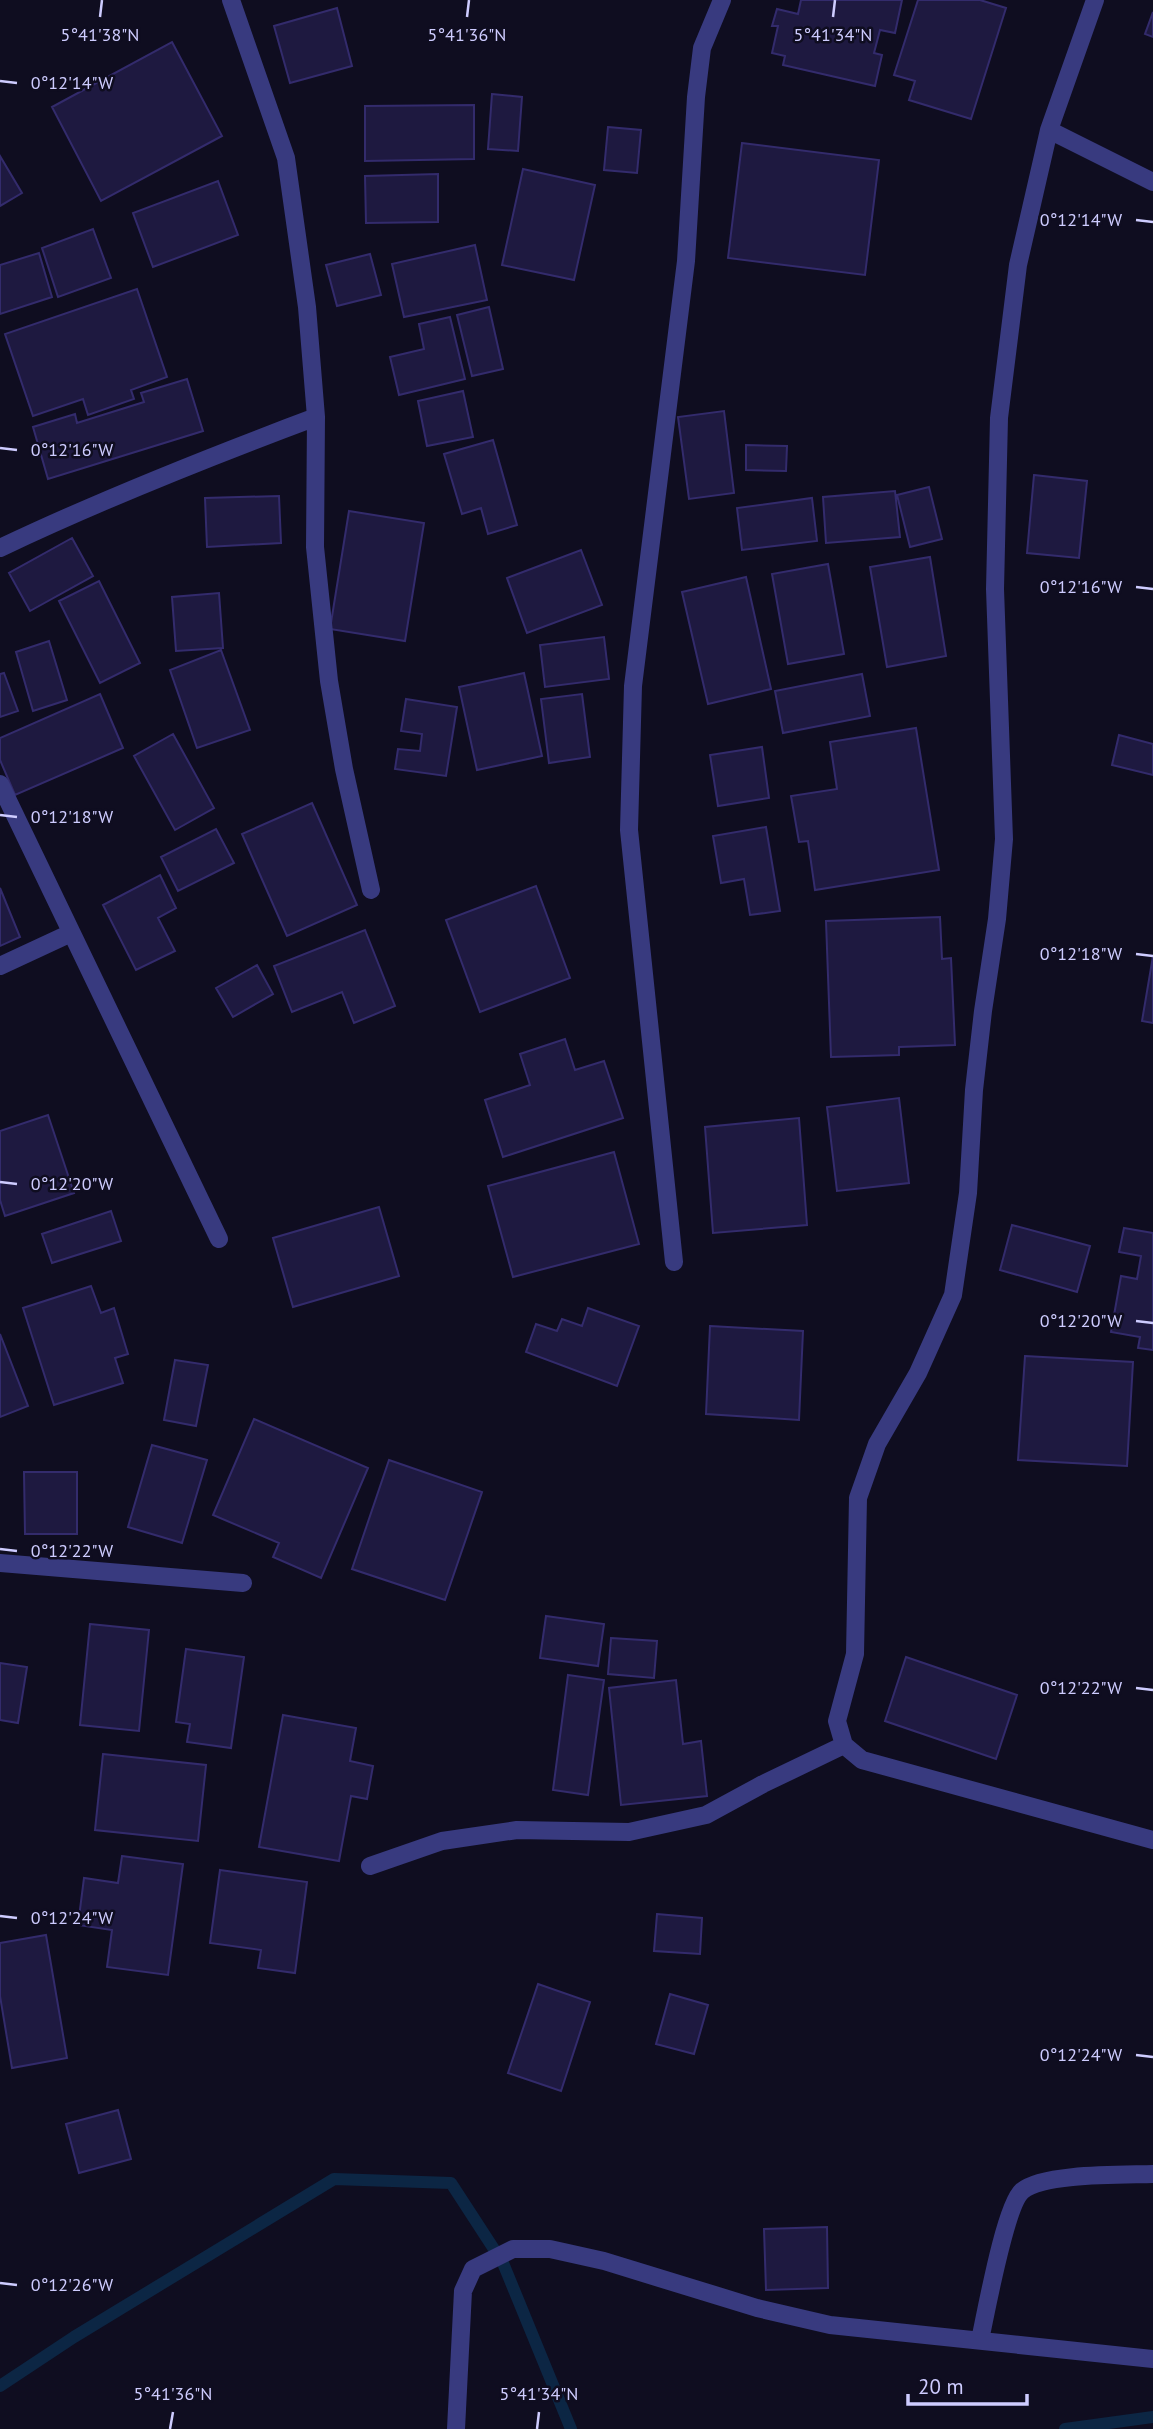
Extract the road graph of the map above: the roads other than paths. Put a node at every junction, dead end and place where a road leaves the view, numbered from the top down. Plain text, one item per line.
1 (231, 0) edge
2 (722, 0) edge
3 (1095, 0) edge
4 (1049, 130) junction
5 (1153, 181) edge
6 (316, 417) junction
7 (0, 548) edge
8 (0, 785) edge
9 (371, 890) dead end
10 (71, 933) junction
11 (0, 966) edge
12 (219, 1239) dead end
13 (674, 1262) dead end
14 (0, 1563) edge
15 (243, 1583) dead end
16 (844, 1745) junction
17 (1153, 1840) edge
18 (370, 1866) dead end
19 (1153, 2174) edge
20 (980, 2340) junction
21 (1153, 2359) edge
22 (456, 2429) edge

1 - 6 street
2 - 13 street
3 - 4 street
4 - 5 street
4 - 16 street
6 - 7 street
6 - 9 street
8 - 10 street
10 - 11 street
10 - 12 street
14 - 15 street
16 - 17 street
16 - 18 street
19 - 20 street
20 - 21 street
20 - 22 street

